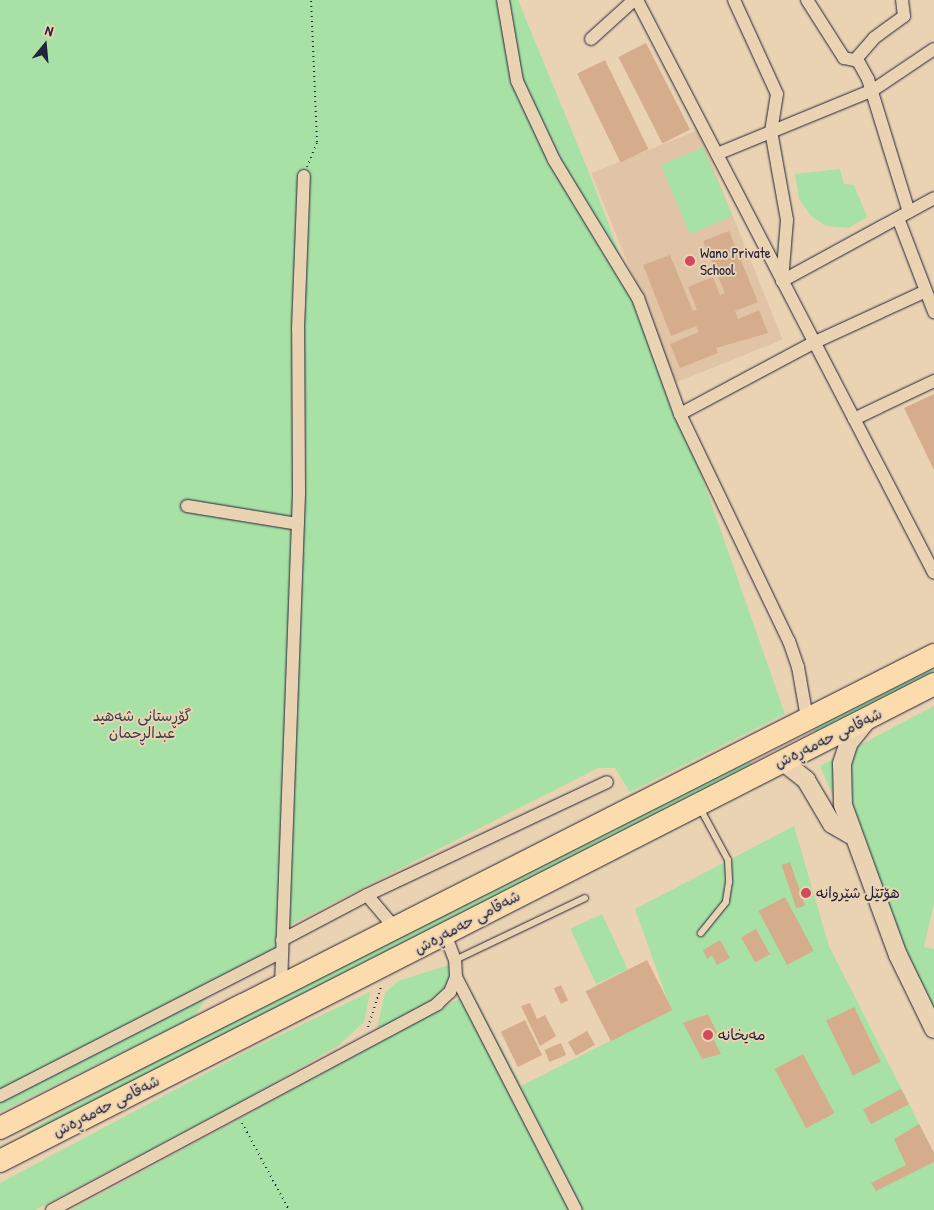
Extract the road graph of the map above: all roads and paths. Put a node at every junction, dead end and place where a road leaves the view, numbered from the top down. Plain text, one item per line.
1 (312, 0) edge
2 (503, 0) edge
3 (734, 0) edge
4 (807, 0) edge
5 (902, 0) edge
6 (629, 2) edge
7 (591, 40) dead end
8 (934, 49) edge
9 (856, 59) junction
10 (873, 90) junction
11 (771, 132) junction
12 (717, 154) junction
13 (304, 176) joint
14 (934, 198) edge
15 (903, 215) junction
16 (934, 279) edge
17 (782, 281) junction
18 (923, 289) junction
19 (934, 312) edge
20 (813, 343) junction
21 (934, 381) edge
22 (680, 414) junction
23 (854, 419) junction
24 (187, 506) dead end
25 (298, 524) junction
26 (934, 573) edge
27 (934, 655) edge
28 (934, 684) edge
29 (806, 718) junction
30 (868, 720) junction
31 (782, 761) junction
32 (607, 782) dead end
33 (697, 803) junction
34 (851, 835) junction
35 (368, 895) junction
36 (585, 898) dead end
37 (395, 928) junction
38 (444, 932) junction
39 (701, 932) dead end
40 (282, 946) junction
41 (455, 960) junction
42 (388, 963) junction
43 (456, 977) junction
44 (281, 984) junction
45 (368, 1028) dead end
46 (934, 1029) edge
47 (0, 1096) edge
48 (236, 1112) junction
49 (0, 1128) edge
50 (1, 1158) edge
51 (52, 1210) edge
52 (289, 1210) edge
53 (576, 1210) edge

1 - 13 path
2 - 22 street
3 - 11 street
4 - 9 street
5 - 9 street
6 - 7 street
6 - 12 street
8 - 10 street
9 - 10 street
10 - 11 street
10 - 15 street
11 - 12 street
11 - 17 street
12 - 17 street
13 - 25 street
14 - 15 street
15 - 17 street
15 - 18 street
16 - 18 street
17 - 20 street
18 - 19 street
18 - 20 street
20 - 22 street
20 - 23 street
21 - 23 street
22 - 29 street
23 - 26 street
24 - 25 street
25 - 40 street
27 - 29 highway, شەقامی حەمەڕەش
28 - 30 highway, شەقامی حەمەڕەش
29 - 37 highway, شەقامی حەمەڕەش
30 - 31 highway, شەقامی حەمەڕەش
30 - 34 street
31 - 33 highway, شەقامی حەمەڕەش
31 - 34 street
32 - 35 street
33 - 38 highway, شەقامی حەمەڕەش
33 - 39 lane
34 - 46 street
35 - 37 street
35 - 40 street
36 - 41 lane
37 - 44 highway, شەقامی حەمەڕەش
38 - 41 street
38 - 42 highway, شەقامی حەمەڕەش
40 - 44 street
40 - 47 street
41 - 43 street
42 - 45 path
42 - 50 highway, شەقامی حەمەڕەش
43 - 48 street
43 - 53 street
44 - 49 highway, شەقامی حەمەڕەش
48 - 51 street
48 - 52 path

